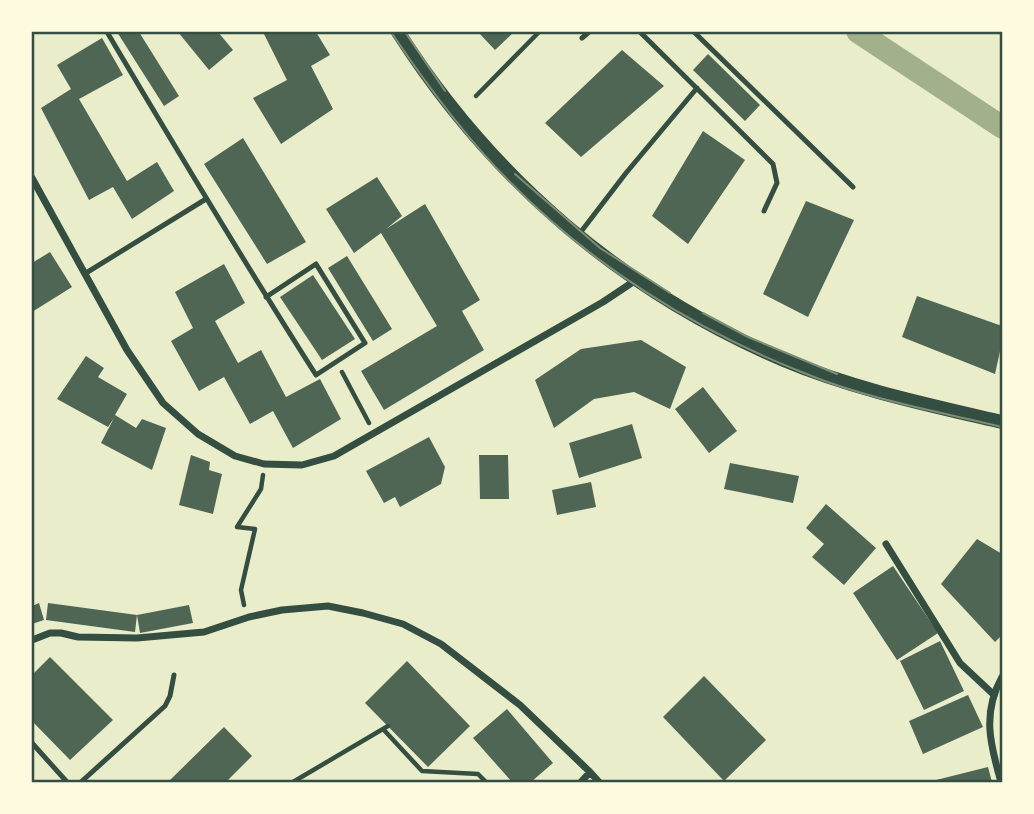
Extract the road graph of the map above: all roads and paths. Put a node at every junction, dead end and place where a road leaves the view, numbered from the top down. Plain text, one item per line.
1 (107, 32) edge
2 (398, 32) edge
3 (539, 32) edge
4 (589, 32) edge
5 (640, 32) edge
6 (694, 32) edge
7 (582, 38) dead end
8 (697, 88) junction
9 (476, 96) dead end
10 (32, 178) edge
11 (853, 187) dead end
12 (206, 200) junction
13 (764, 211) dead end
14 (578, 236) junction
15 (86, 273) junction
16 (637, 279) junction
17 (266, 297) junction
18 (336, 362) junction
19 (1003, 422) edge
20 (375, 432) junction
21 (264, 464) junction
22 (886, 544) dead end
23 (249, 617) junction
24 (32, 640) edge
25 (174, 676) dead end
26 (1003, 677) edge
27 (993, 694) junction
28 (32, 743) edge
29 (590, 772) junction
30 (67, 782) edge
31 (81, 782) edge
32 (292, 782) edge
33 (485, 782) edge
34 (581, 782) edge
35 (599, 782) edge
36 (1001, 782) edge

1 - 12 lane
2 - 14 main road
3 - 9 path
4 - 7 lane
5 - 8 lane
6 - 11 lane
8 - 13 lane
8 - 14 lane
10 - 15 street
12 - 15 lane
12 - 17 lane
14 - 16 main road
15 - 21 street
16 - 19 main road
16 - 20 street
17 - 18 lane
17 - 18 lane
18 - 20 path
20 - 21 street
21 - 23 path
22 - 27 street
23 - 24 street
23 - 29 street
25 - 31 lane
26 - 27 street
27 - 36 street
28 - 30 lane
29 - 34 street
29 - 35 street
32 - 33 path

